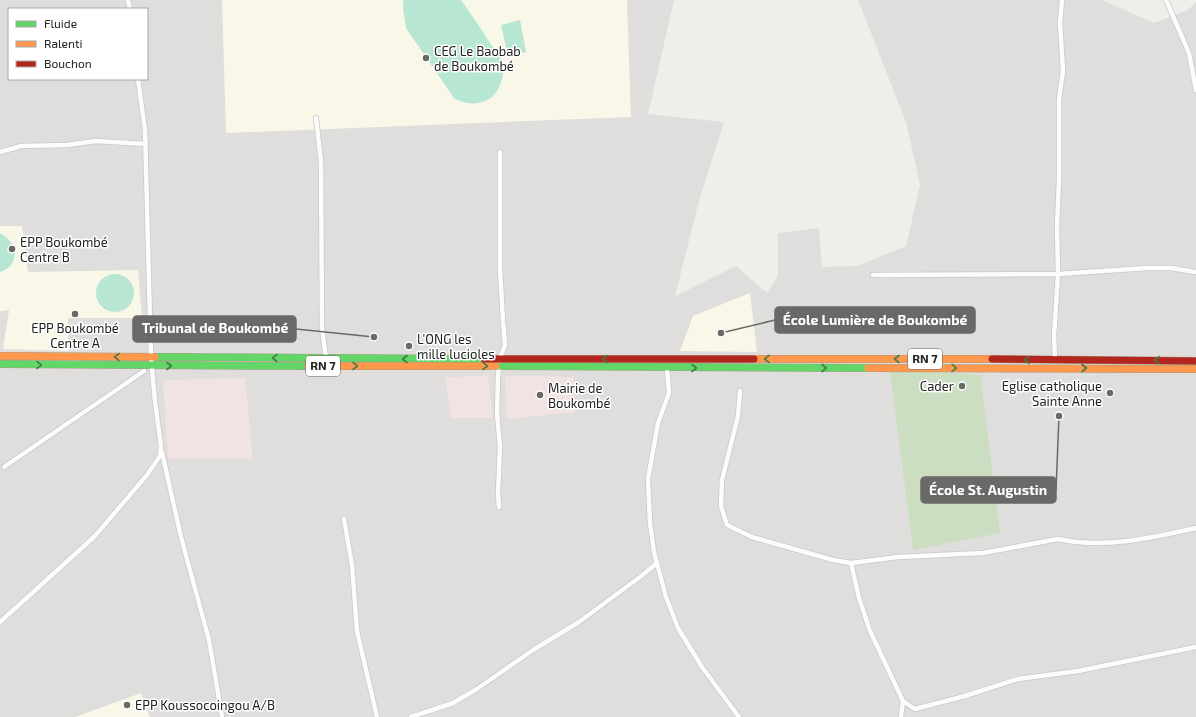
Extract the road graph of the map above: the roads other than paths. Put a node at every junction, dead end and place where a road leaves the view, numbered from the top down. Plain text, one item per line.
1 (1062, 0) edge
2 (1166, 0) edge
3 (138, 80) edge
4 (1196, 90) edge
5 (316, 118) dead end
6 (146, 144) junction
7 (0, 152) edge
8 (500, 152) dead end
9 (1196, 272) edge
10 (1058, 274) junction
11 (873, 275) dead end
12 (0, 356) edge
13 (152, 358) junction
14 (326, 358) junction
15 (500, 358) junction
16 (1055, 360) junction
17 (1196, 361) edge
18 (0, 364) edge
19 (152, 366) junction
20 (499, 367) junction
21 (667, 368) junction
22 (1196, 369) edge
23 (144, 371) dead end
24 (740, 391) dead end
25 (161, 446) junction
26 (4, 467) dead end
27 (499, 507) dead end
28 (344, 519) dead end
29 (1196, 529) edge
30 (851, 562) junction
31 (657, 563) junction
32 (0, 622) edge
33 (1196, 647) edge
34 (903, 701) junction
35 (222, 717) edge
36 (377, 717) edge
37 (411, 717) edge
38 (739, 717) edge
39 (901, 717) edge

1 - 10 street
2 - 4 street
3 - 6 street
5 - 14 street
6 - 7 street
6 - 13 street
8 - 15 street
9 - 10 street
10 - 11 street
10 - 16 street
13 -> 12 main road, RN 7
14 -> 13 main road, RN 7
13 - 19 street
15 -> 14 main road, RN 7
16 -> 15 main road, RN 7
15 - 20 street
17 -> 16 main road, RN 7
18 -> 19 main road, RN 7
19 -> 20 main road, RN 7
19 - 25 street
20 - 21 main road, RN 7
20 - 27 street
21 -> 22 main road, RN 7
21 - 31 street
23 - 26 street
24 - 30 street
25 - 32 street
25 - 35 street
28 - 36 street
29 - 30 street
30 - 34 street
31 - 37 street
31 - 38 street
33 - 34 street
34 - 39 street

